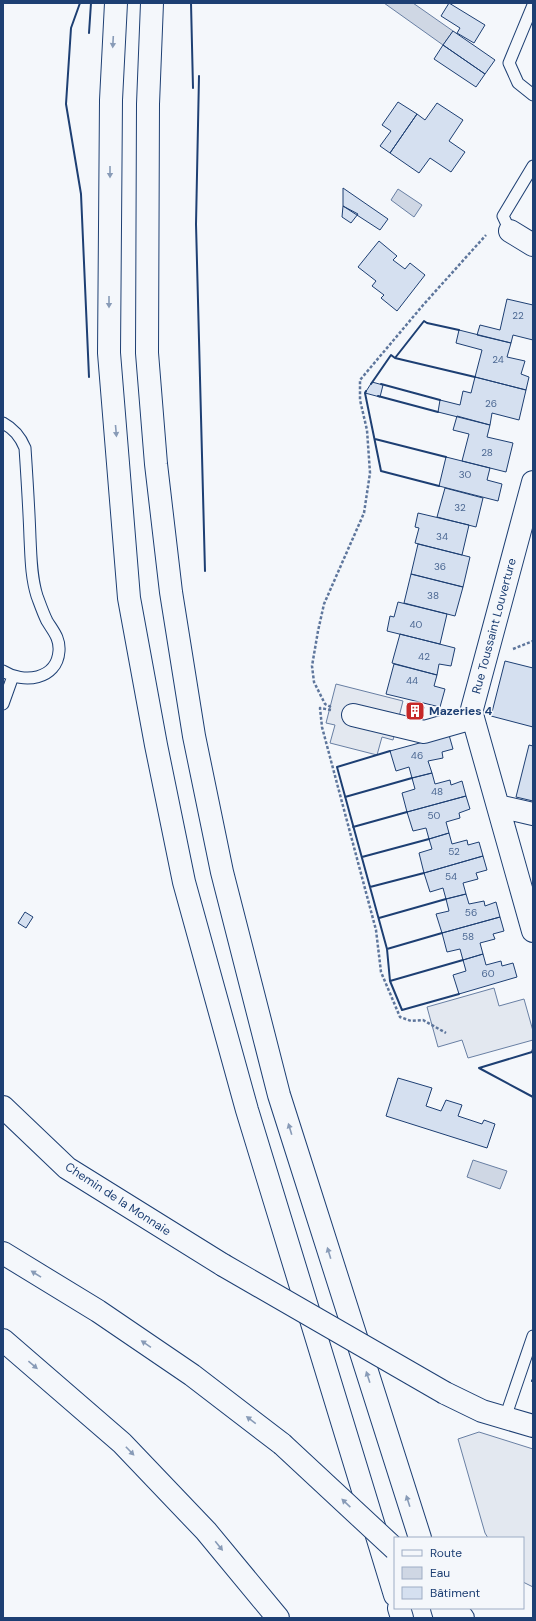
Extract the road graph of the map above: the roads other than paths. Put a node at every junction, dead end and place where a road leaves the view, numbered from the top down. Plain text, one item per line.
1 (116, 3) edge
2 (152, 3) edge
3 (533, 6) edge
4 (533, 95) edge
5 (533, 166) edge
6 (507, 224) joint
7 (533, 245) edge
8 (3, 423) edge
9 (533, 482) edge
10 (8, 674) edge
11 (3, 704) edge
12 (353, 715) road end
13 (473, 718) junction
14 (498, 806) junction
15 (533, 814) edge
16 (533, 931) edge
17 (3, 1107) edge
18 (3, 1253) edge
19 (533, 1336) edge
20 (3, 1340) edge
21 (505, 1418) junction
22 (533, 1426) edge
23 (420, 1537) edge
24 (394, 1547) edge
25 (394, 1592) edge
26 (455, 1609) edge
27 (278, 1618) edge
28 (463, 1618) edge

1 -> 25 main road
23 -> 2 main road
3 - 4 lane
5 - 6 lane
6 - 7 main road
8 - 10 lane
9 - 13 main road, Rue Toussaint Louverture
10 - 11 lane
12 - 13 main road
13 - 14 main road, Rue Toussaint Louverture
14 - 15 main road
14 - 16 main road, Rue Toussaint Louverture
17 - 21 main road, Chemin de la Monnaie, bridge
24 -> 18 main road, bridge
19 - 21 lane
20 -> 27 main road
21 - 22 main road
26 - 28 main road

